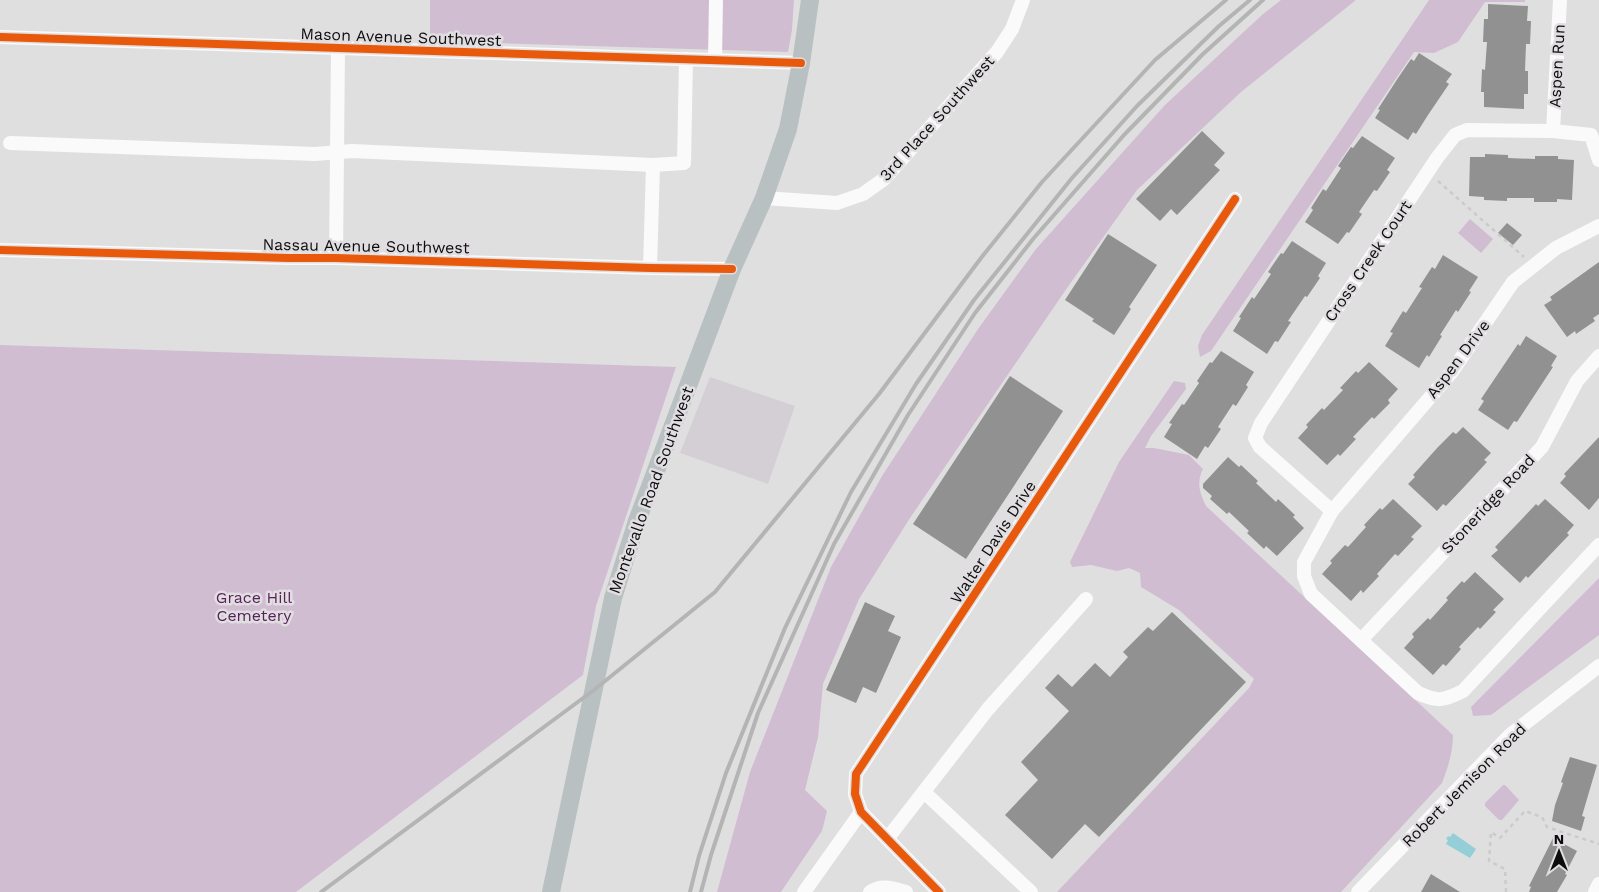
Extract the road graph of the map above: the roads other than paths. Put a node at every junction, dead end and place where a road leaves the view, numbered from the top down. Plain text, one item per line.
1 (716, 0) edge
2 (810, 0) edge
3 (1023, 0) edge
4 (1560, 0) edge
5 (0, 38) edge
6 (338, 49) junction
7 (686, 59) junction
8 (716, 60) junction
9 (801, 63) junction
10 (1553, 131) junction
11 (10, 143) dead end
12 (337, 151) junction
13 (1599, 160) edge
14 (653, 164) junction
15 (764, 198) junction
16 (1235, 199) dead end
17 (1599, 226) edge
18 (0, 250) edge
19 (336, 258) junction
20 (650, 268) junction
21 (732, 269) junction
22 (1599, 356) edge
23 (1332, 511) junction
24 (1599, 545) edge
25 (1086, 599) dead end
26 (1361, 640) junction
27 (1599, 666) edge
28 (924, 792) junction
29 (861, 812) junction
30 (887, 839) junction
31 (1599, 884) edge
32 (1365, 890) edge
33 (551, 892) edge
34 (804, 892) edge
35 (870, 892) edge
36 (906, 892) edge
37 (939, 892) edge
38 (1031, 892) edge
39 (1595, 892) edge

1 - 8 street
2 - 9 main road, Montevallo Road Southwest
3 - 15 street, 3rd Place Southwest
4 - 10 street, Aspen Run
5 - 6 street, Mason Avenue Southwest
6 - 7 street, Mason Avenue Southwest
6 - 12 street
7 - 8 street, Mason Avenue Southwest
7 - 14 street
8 - 9 street, Mason Avenue Southwest
9 - 15 main road, Montevallo Road Southwest
10 - 13 street, Cross Creek Court
10 - 23 street, Cross Creek Court
11 - 12 street
12 - 14 street
12 - 19 street
14 - 20 street
15 - 21 main road, Montevallo Road Southwest
16 - 29 street, Walter Davis Drive
17 - 23 street, Aspen Drive
18 - 19 street, Nassau Avenue Southwest
19 - 20 street, Nassau Avenue Southwest
20 - 21 street, Nassau Avenue Southwest
21 - 33 main road, Montevallo Road Southwest
22 - 26 street, Stoneridge Road
23 - 26 street, Aspen Drive
24 - 26 street, Aspen Drive
25 - 28 street
27 - 32 street, Robert Jemison Road
28 - 30 street
28 - 38 street
29 - 30 street
29 - 34 street
30 - 37 street
31 - 39 street
35 - 36 street

